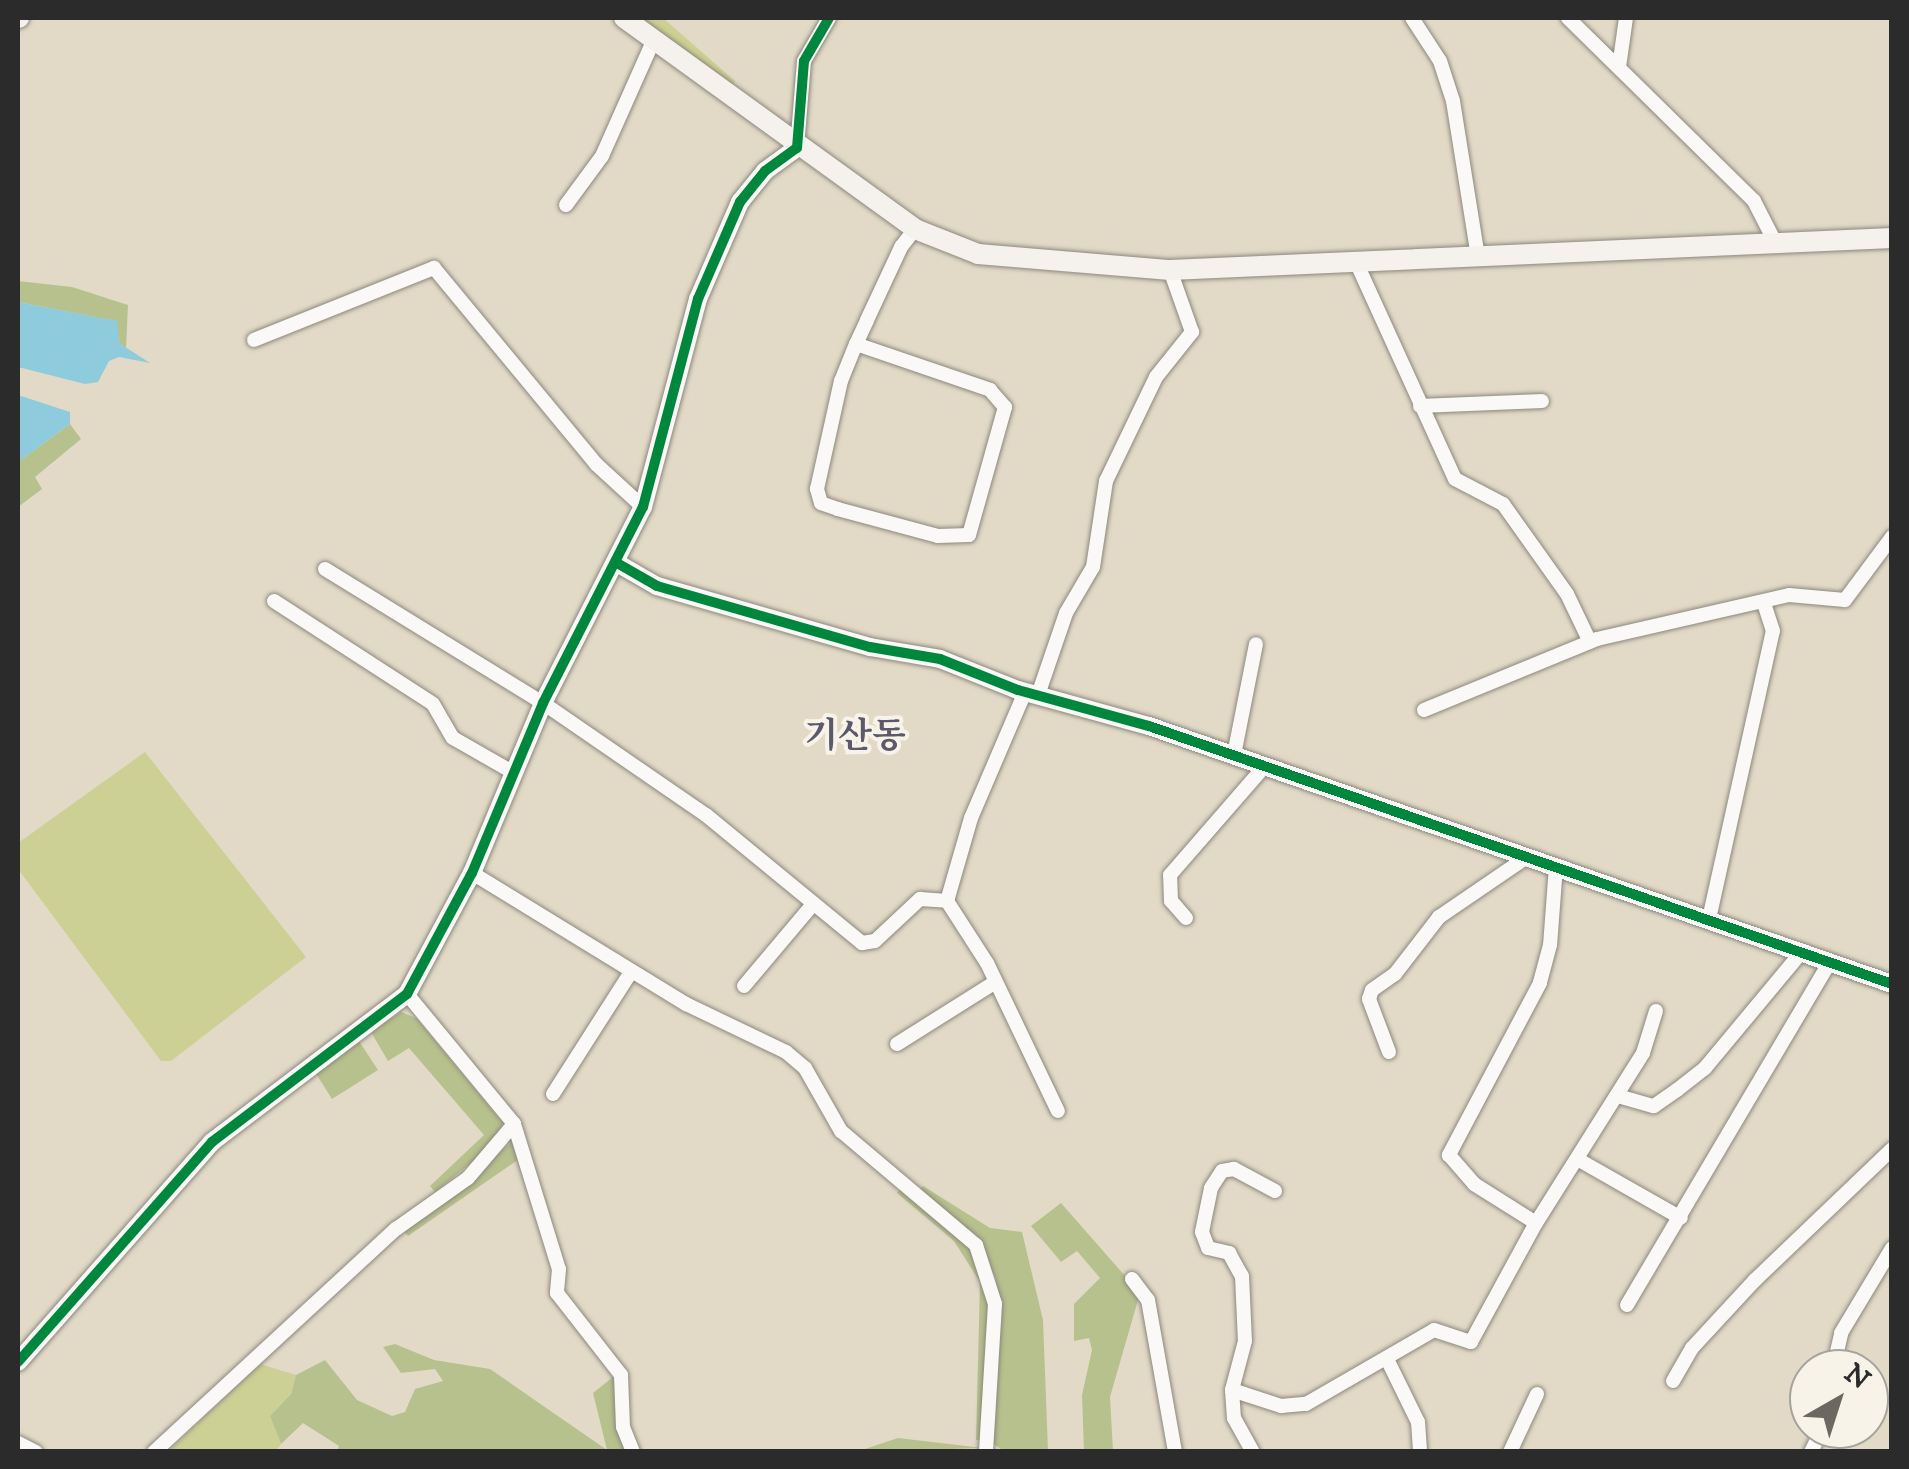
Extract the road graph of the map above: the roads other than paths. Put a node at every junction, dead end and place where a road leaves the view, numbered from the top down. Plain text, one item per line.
1 (624, 18) edge
2 (829, 18) edge
3 (1412, 18) edge
4 (1568, 18) edge
5 (1626, 18) edge
6 (654, 39) junction
7 (1619, 67) junction
8 (797, 148) junction
9 (566, 204) dead end
10 (915, 228) junction
11 (1892, 238) edge
12 (1776, 244) junction
13 (1478, 257) junction
14 (1358, 264) junction
15 (1170, 270) junction
16 (254, 340) dead end
17 (856, 344) junction
18 (1542, 401) dead end
19 (1420, 406) junction
20 (642, 506) junction
21 (1892, 537) edge
22 (617, 563) junction
23 (325, 569) dead end
24 (274, 601) dead end
25 (1764, 603) junction
26 (1590, 642) junction
27 (1256, 644) dead end
28 (1032, 692) junction
29 (542, 703) junction
30 (1424, 710) dead end
31 (1234, 755) junction
32 (1264, 767) junction
33 (514, 772) junction
34 (1527, 856) junction
35 (1556, 866) junction
36 (472, 873) junction
37 (947, 901) junction
38 (813, 904) junction
39 (1186, 918) dead end
40 (1710, 919) junction
41 (1800, 954) junction
42 (1829, 964) junction
43 (631, 972) junction
44 (994, 983) junction
45 (1892, 984) edge
46 (744, 986) dead end
47 (408, 994) junction
48 (1656, 1011) dead end
49 (897, 1044) dead end
50 (1390, 1052) dead end
51 (553, 1094) dead end
52 (1618, 1096) junction
53 (1058, 1111) dead end
54 (514, 1124) junction
55 (1892, 1149) edge
56 (1579, 1160) junction
57 (1275, 1191) dead end
58 (1681, 1218) junction
59 (1536, 1222) junction
60 (1892, 1248) edge
61 (1132, 1278) dead end
62 (1628, 1306) dead end
63 (1837, 1349) edge
64 (1387, 1359) junction
65 (18, 1362) edge
66 (1673, 1381) dead end
67 (1232, 1390) junction
68 (1538, 1394) dead end
69 (18, 1443) edge
70 (36, 1452) edge
71 (154, 1452) edge
72 (633, 1452) edge
73 (986, 1452) edge
74 (1175, 1452) edge
75 (1252, 1452) edge
76 (1420, 1452) edge
77 (1510, 1452) edge

1 - 6 main road
2 - 8 street
3 - 13 street
4 - 7 street
5 - 7 street
6 - 8 main road
6 - 9 street
7 - 12 street
8 - 10 main road
8 - 20 street
10 - 15 main road
10 - 17 street
11 - 12 main road
12 - 13 main road
13 - 14 main road
14 - 15 main road
14 - 19 street
15 - 28 street
16 - 20 street
17 - 17 street
18 - 19 street
19 - 26 street
20 - 22 street
21 - 25 street
22 - 28 street
22 - 29 street
23 - 29 street
24 - 33 street
25 - 26 street
25 - 40 street
26 - 30 street
27 - 31 street
28 - 31 street
28 - 37 street
29 - 33 street
29 - 38 street
31 - 32 street
32 - 34 street
32 - 39 street
33 - 36 street
34 - 35 street
34 - 50 street
35 - 40 street
35 - 59 street
36 - 43 street
36 - 47 street
37 - 38 street
37 - 44 street
38 - 46 street
40 - 41 street
41 - 42 street
41 - 52 street
42 - 45 street
42 - 58 street
43 - 51 street
43 - 73 street
44 - 49 street
44 - 53 street
47 - 54 street
47 - 65 street
48 - 52 street
52 - 56 street
54 - 71 street
54 - 72 street
55 - 66 street
56 - 58 street
56 - 59 street
57 - 67 street
58 - 62 street
59 - 64 street
60 - 63 street
61 - 74 street
64 - 67 street
64 - 76 street
67 - 75 street
68 - 77 street
69 - 70 street

